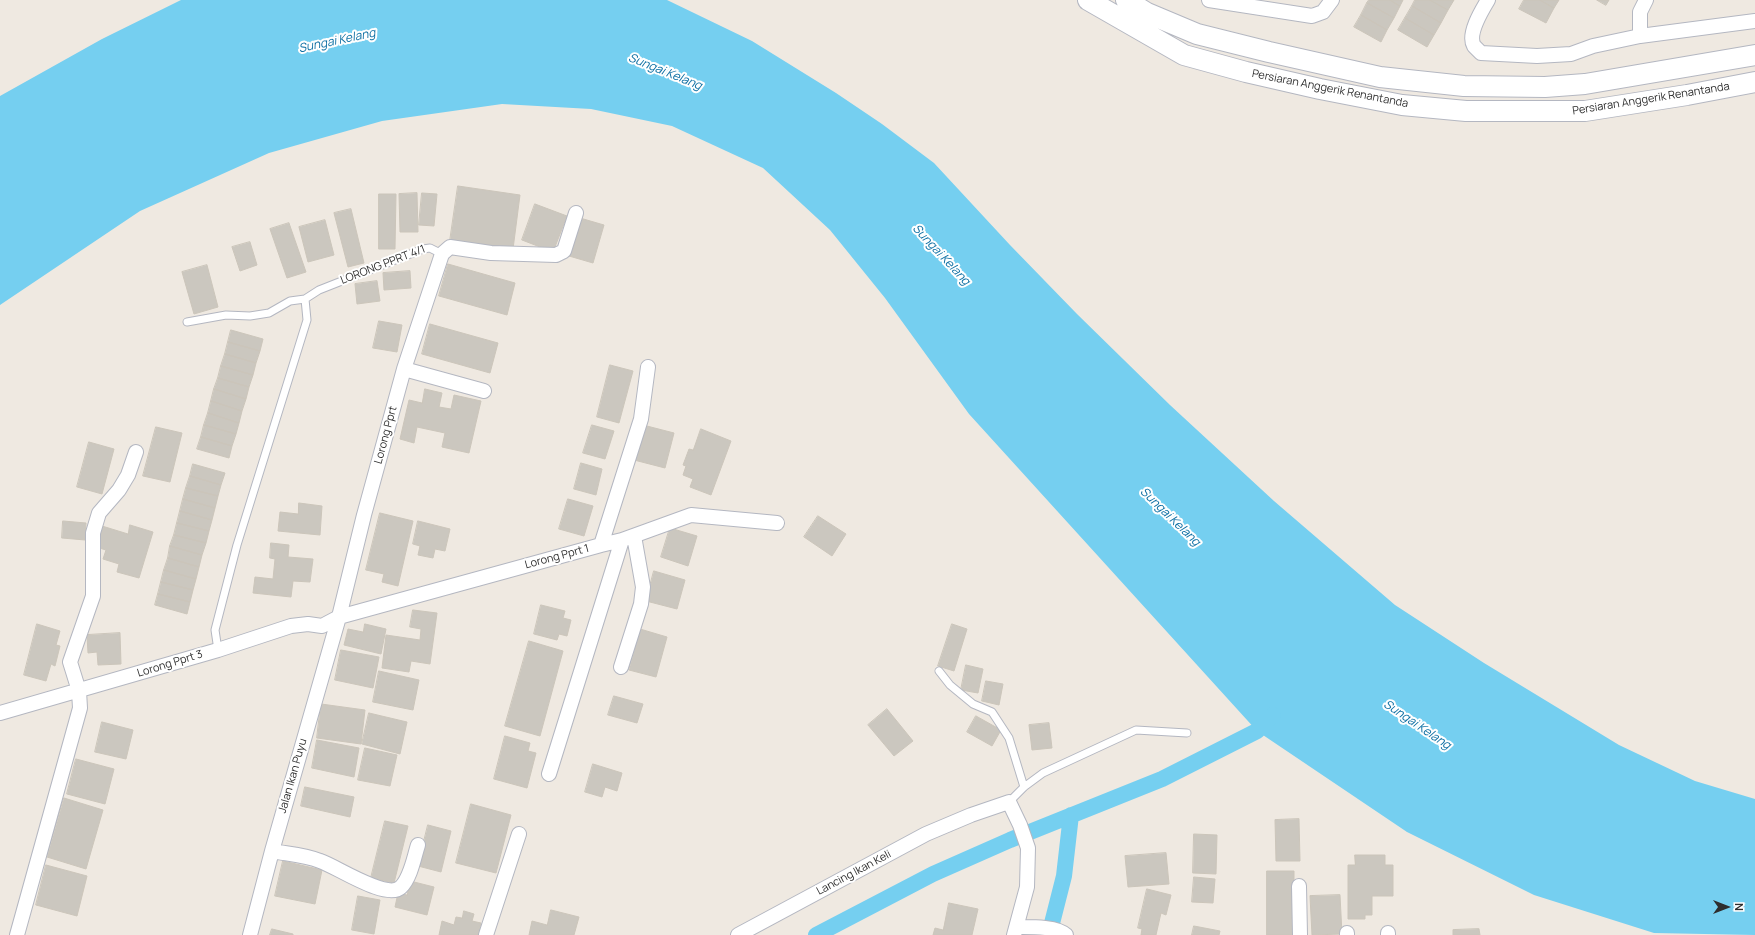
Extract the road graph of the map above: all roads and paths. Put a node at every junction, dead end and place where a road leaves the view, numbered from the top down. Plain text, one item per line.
1 (1088, 0) edge
2 (1126, 0) edge
3 (1209, 0) edge
4 (1332, 0) edge
5 (1488, 0) edge
6 (1646, 0) edge
7 (1755, 21) edge
8 (1640, 36) junction
9 (1755, 55) edge
10 (1755, 82) edge
11 (1545, 87) junction
12 (1544, 112) junction
13 (576, 213) dead end
14 (442, 254) junction
15 (305, 299) junction
16 (187, 322) dead end
17 (648, 367) dead end
18 (404, 369) junction
19 (484, 391) dead end
20 (136, 452) dead end
21 (777, 523) dead end
22 (628, 538) junction
23 (602, 545) junction
24 (339, 618) junction
25 (218, 650) junction
26 (621, 667) dead end
27 (939, 671) dead end
28 (79, 691) junction
29 (0, 713) edge
30 (1187, 733) dead end
31 (549, 774) dead end
32 (1024, 786) junction
33 (1009, 802) junction
34 (519, 834) dead end
35 (418, 845) dead end
36 (272, 851) junction
37 (1299, 886) dead end
38 (1016, 931) edge
39 (1064, 933) edge
40 (17, 935) edge
41 (250, 935) edge
42 (486, 935) edge
43 (738, 935) edge
44 (1300, 935) edge

1 - 12 main road, Persiaran Anggerik Renantanda
2 - 11 main road, Persiaran Anggerik Renantanda
3 - 4 street
5 - 8 street
6 - 8 street
7 - 8 street
9 - 11 main road, Persiaran Anggerik Renantanda
10 - 12 main road, Persiaran Anggerik Renantanda
11 - 12 main road
13 - 14 street, LORONG PPRT 4/1
14 - 15 lane, LORONG PPRT 4/1
14 - 18 street, Lorong Pprt
15 - 16 lane, LORONG PPRT 4/1
15 - 25 lane
17 - 23 street
18 - 19 street
18 - 24 street, Lorong Pprt
20 - 28 street
21 - 22 street, Lorong Pprt 1
22 - 23 street, Lorong Pprt 1
22 - 26 street
22 - 31 street
23 - 24 street, Lorong Pprt 1
24 - 25 street, Lorong Pprt 3
24 - 36 street, Jalan Ikan Puyu
25 - 28 street, Lorong Pprt 3
27 - 32 lane
28 - 29 street, Lorong Pprt 3
28 - 40 street
30 - 32 lane
32 - 33 lane
33 - 38 street
33 - 43 street, Lancing Ikan Keli
34 - 42 street
35 - 36 street
36 - 41 street, Jalan Ikan Puyu
37 - 44 street
38 - 39 street

